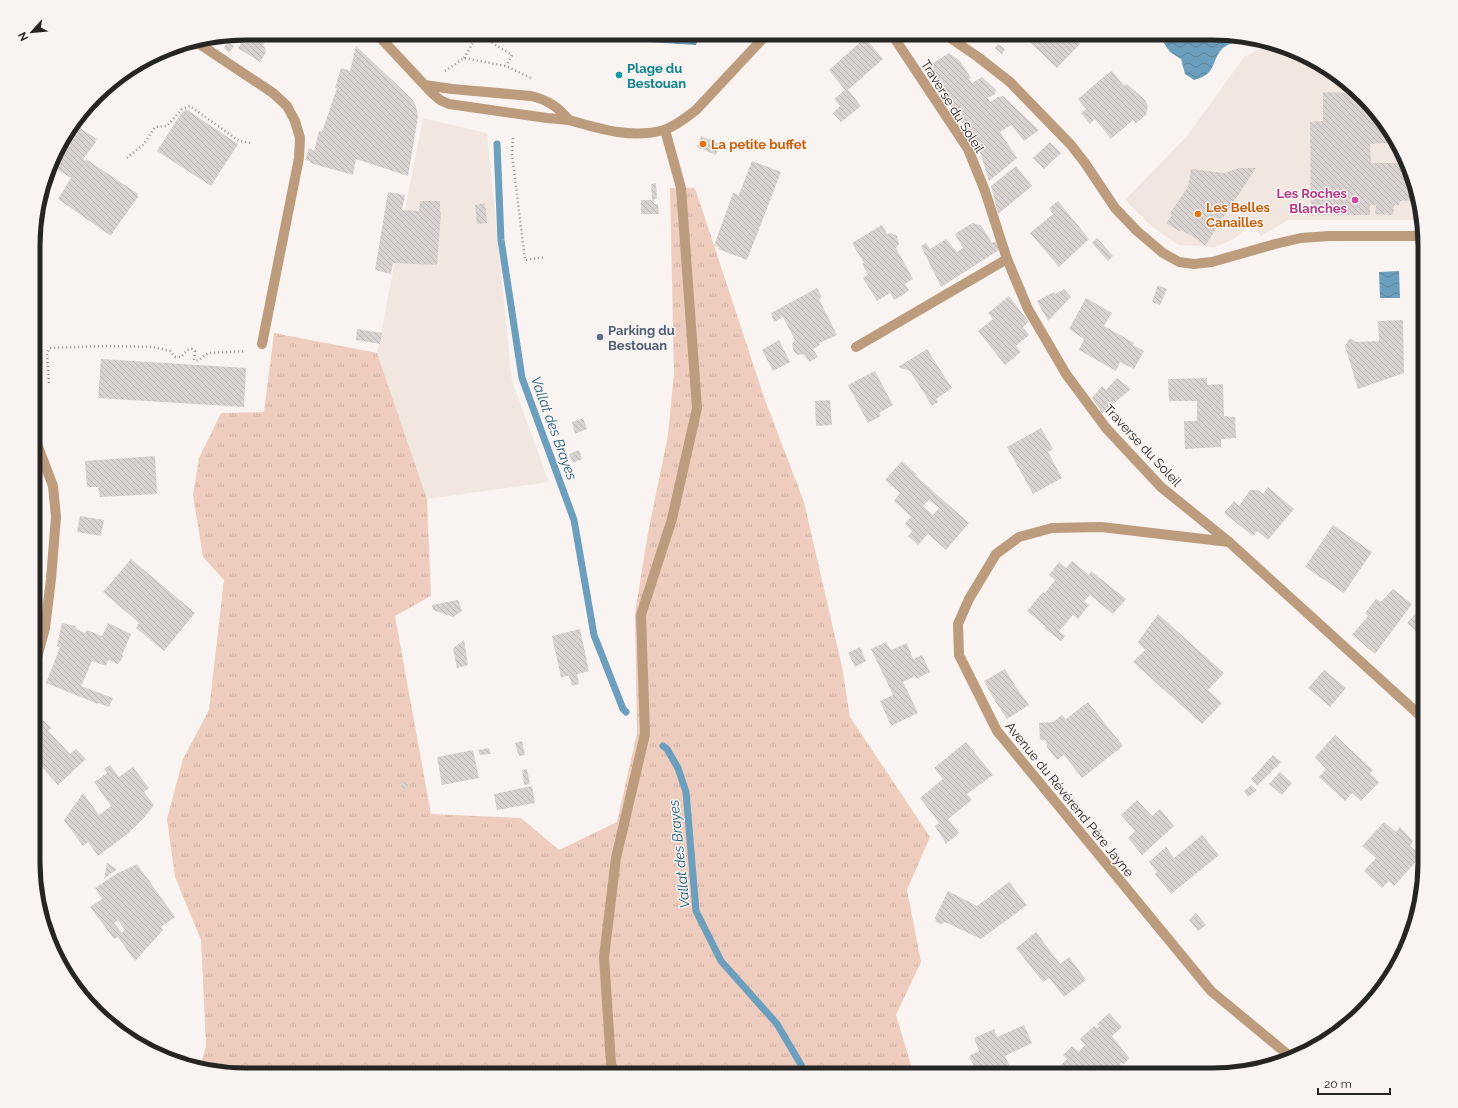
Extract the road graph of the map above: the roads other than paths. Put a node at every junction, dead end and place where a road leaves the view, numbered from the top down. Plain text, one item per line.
1 (383, 40) edge
2 (761, 40) edge
3 (896, 40) edge
4 (952, 40) edge
5 (201, 45) edge
6 (425, 85) junction
7 (570, 120) junction
8 (665, 130) junction
9 (1418, 236) edge
10 (1007, 259) junction
11 (262, 344) dead end
12 (856, 347) dead end
13 (40, 462) edge
14 (1229, 542) junction
15 (40, 647) edge
16 (1418, 714) edge
17 (1287, 1054) edge
18 (612, 1068) edge

1 - 6 street
2 - 8 street
3 - 10 street, Traverse du Soleil
4 - 9 street
5 - 11 street
6 - 7 street
6 - 7 street
7 - 8 street
8 - 18 street
10 - 12 street
10 - 14 street, Traverse du Soleil
13 - 15 street
14 - 16 street, Traverse du Soleil
14 - 17 street, Avenue du Révérend Père Jayne

